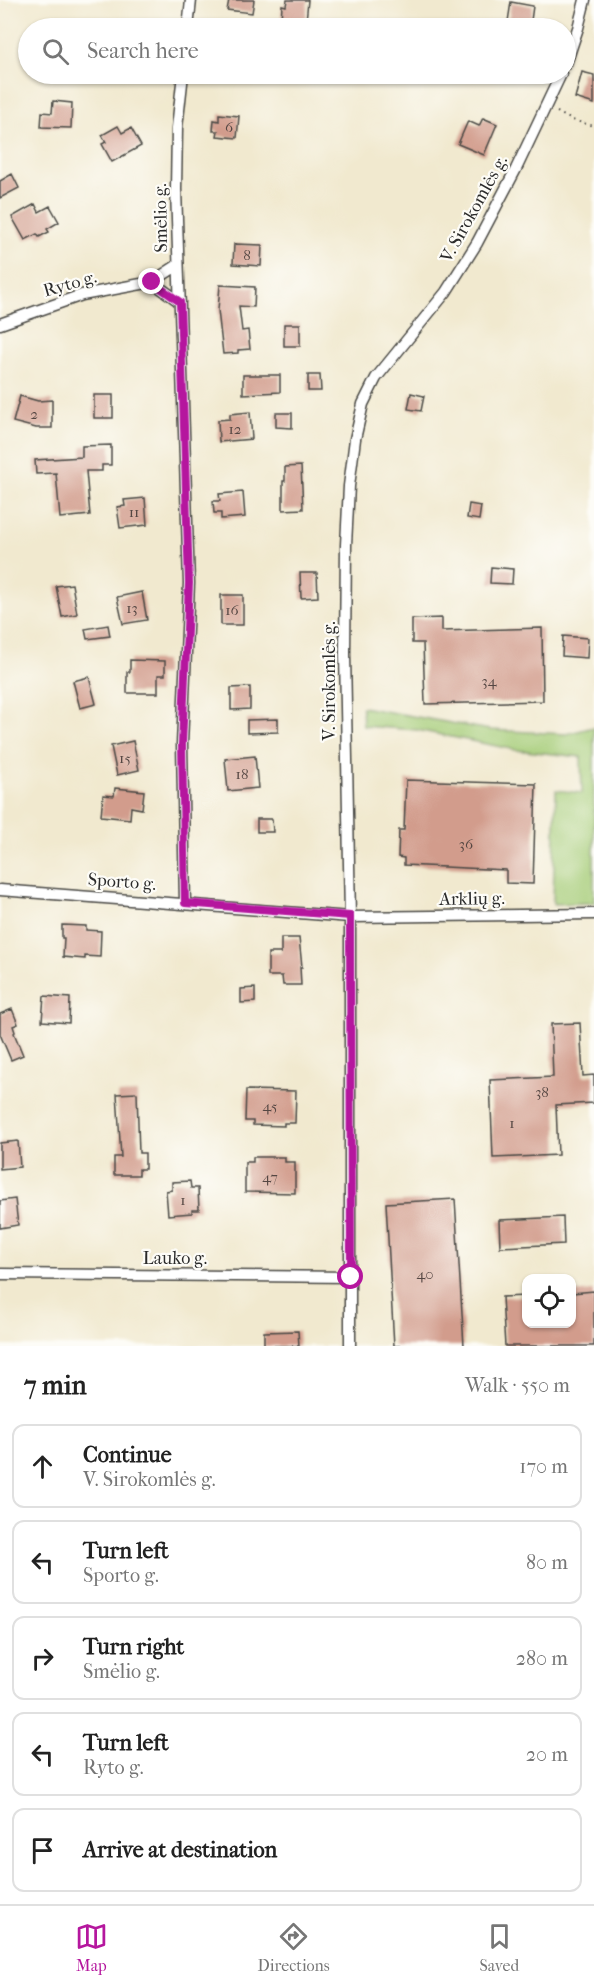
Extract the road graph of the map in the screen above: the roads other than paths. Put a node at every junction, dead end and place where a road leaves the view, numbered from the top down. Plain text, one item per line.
1 (191, 0) edge
2 (585, 0) edge
3 (189, 18) edge
4 (576, 34) edge
5 (182, 84) edge
6 (556, 84) edge
7 (178, 265) junction
8 (152, 282) junction
9 (180, 302) junction
10 (0, 324) edge
11 (0, 890) edge
12 (185, 903) junction
13 (594, 914) edge
14 (350, 916) junction
15 (0, 1274) edge
16 (351, 1277) junction
17 (350, 1346) edge

1 - 3 street
2 - 4 street
5 - 7 street, Smėlio g.
6 - 14 street, V. Sirokomlės g.
7 - 8 street, Ryto g.
7 - 9 street, Smėlio g.
8 - 9 street
8 - 10 street, Ryto g.
9 - 12 street, Smėlio g.
11 - 12 street, Sporto g.
12 - 14 street, Sporto g.
13 - 14 street, Arklių g.
14 - 16 street, V. Sirokomlės g.
15 - 16 street, Lauko g.
16 - 17 street, V. Sirokomlės g.

